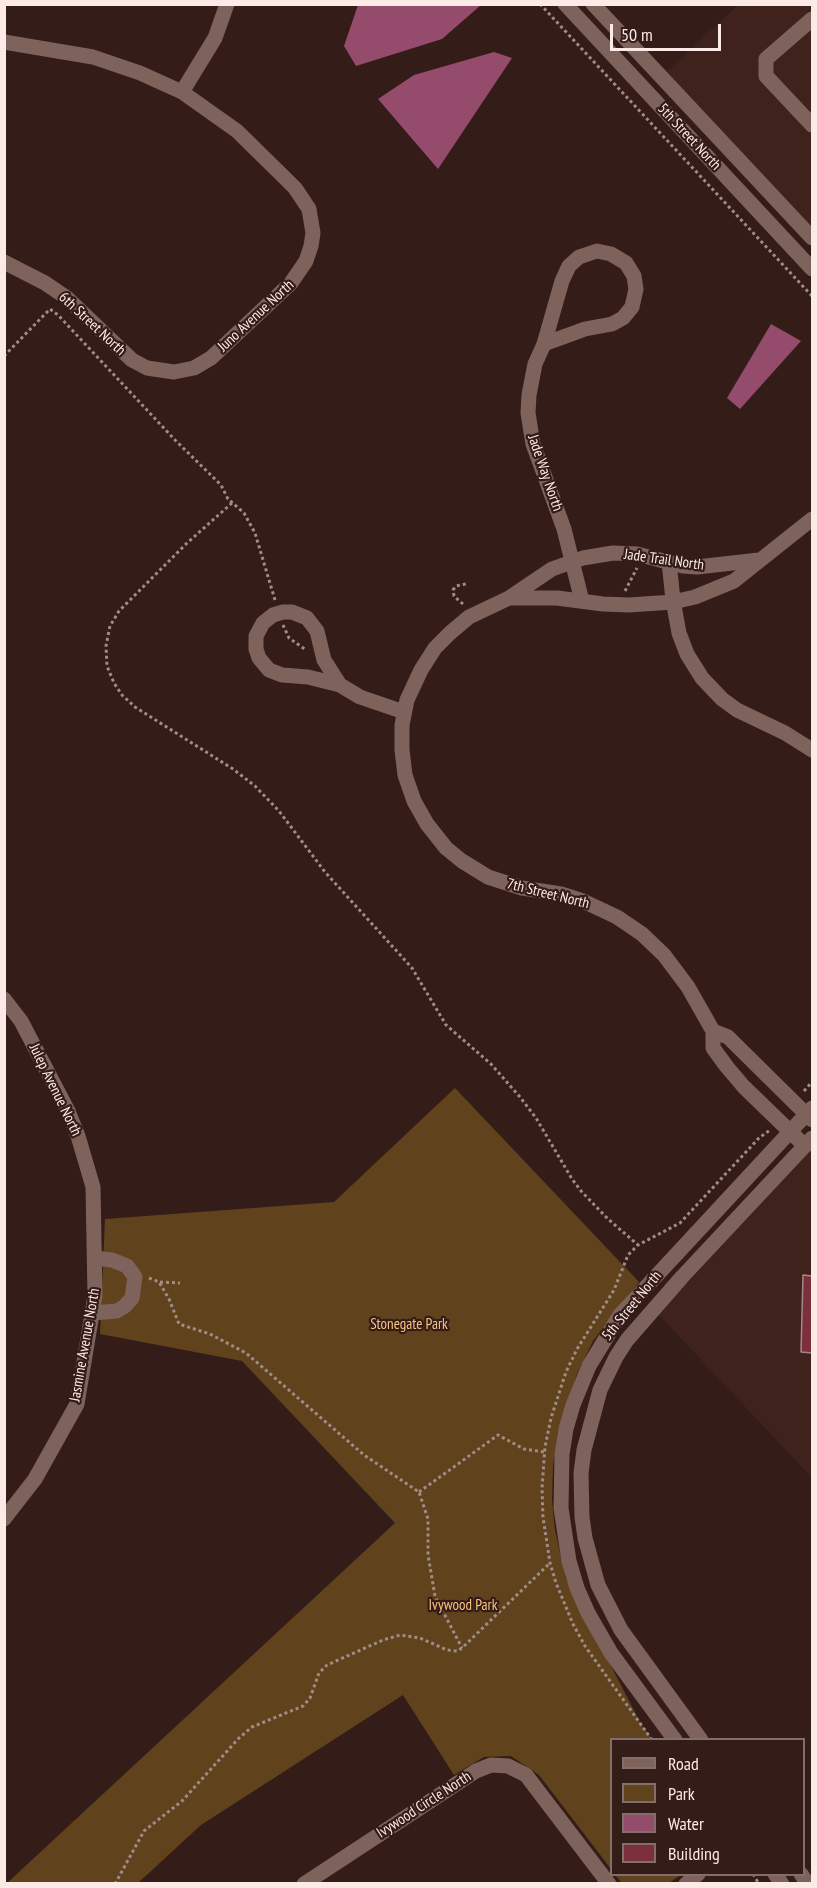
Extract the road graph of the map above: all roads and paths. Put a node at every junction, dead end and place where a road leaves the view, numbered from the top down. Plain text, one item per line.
1 (227, 4) edge
2 (540, 4) edge
3 (565, 4) edge
4 (593, 4) edge
5 (813, 19) edge
6 (4, 42) edge
7 (182, 92) junction
8 (813, 126) edge
9 (813, 238) edge
10 (4, 262) edge
11 (813, 269) edge
12 (813, 296) edge
13 (544, 344) junction
14 (4, 356) edge
15 (147, 368) joint
16 (232, 503) junction
17 (812, 520) edge
18 (759, 560) junction
19 (573, 561) junction
20 (669, 562) junction
21 (639, 563) dead end
22 (466, 584) dead end
23 (623, 596) dead end
24 (509, 598) junction
25 (582, 602) junction
26 (673, 602) junction
27 (277, 604) dead end
28 (466, 607) dead end
29 (281, 621) dead end
30 (307, 651) dead end
31 (340, 685) junction
32 (404, 712) junction
33 (813, 750) edge
34 (4, 999) edge
35 (713, 1031) junction
36 (813, 1082) edge
37 (803, 1092) dead end
38 (811, 1114) edge
39 (772, 1129) dead end
40 (790, 1131) junction
41 (809, 1142) edge
42 (93, 1187) joint
43 (638, 1245) junction
44 (95, 1258) junction
45 (135, 1277) junction
46 (159, 1282) junction
47 (180, 1283) dead end
48 (93, 1313) junction
49 (544, 1452) junction
50 (419, 1492) junction
51 (4, 1519) edge
52 (550, 1563) junction
53 (462, 1648) junction
54 (651, 1738) edge
55 (674, 1738) edge
56 (700, 1738) edge
57 (115, 1884) edge
58 (304, 1884) edge
59 (609, 1884) edge

1 - 7 street
2 - 12 path
3 - 11 street, 5th Street North
4 - 9 street, 5th Street North
5 - 8 street
6 - 7 street
7 - 15 street, Juno Avenue North
10 - 15 street, 6th Street North
13 - 13 street, Jade Way North
13 - 19 street, Jade Way North
14 - 16 path
16 - 27 path
16 - 43 path
17 - 18 street, Jade Trail North
18 - 20 street, Jade Trail North
18 - 26 street, Jade Trail North
19 - 20 street, Jade Trail North
19 - 24 street, Jade Trail North
19 - 25 street, Jade Way North
20 - 26 street
21 - 23 path
22 - 28 path
24 - 25 street, Jade Trail North
24 - 32 street, Jade Trail North
25 - 26 street, Jade Trail North
26 - 33 street
29 - 30 path
31 - 31 street
31 - 32 street
32 - 35 street, 7th Street North
34 - 42 street, Julep Avenue North
35 - 38 street, 7th Street North
35 - 40 street, 7th Street North
36 - 37 path
38 - 40 street, 5th Street North
39 - 43 path
40 - 41 street, 7th Street North
40 - 55 street, 5th Street North
41 - 56 street, 5th Street North
42 - 44 street, Jasmine Avenue North
43 - 49 path
44 - 45 street
44 - 48 street, Jasmine Avenue North
45 - 46 path
45 - 48 street
46 - 47 path
46 - 50 path
48 - 51 street, Jasmine Avenue North
49 - 50 path
49 - 52 path
50 - 53 path
52 - 53 path
52 - 54 path
53 - 57 path
58 - 59 street, Ivywood Circle North

